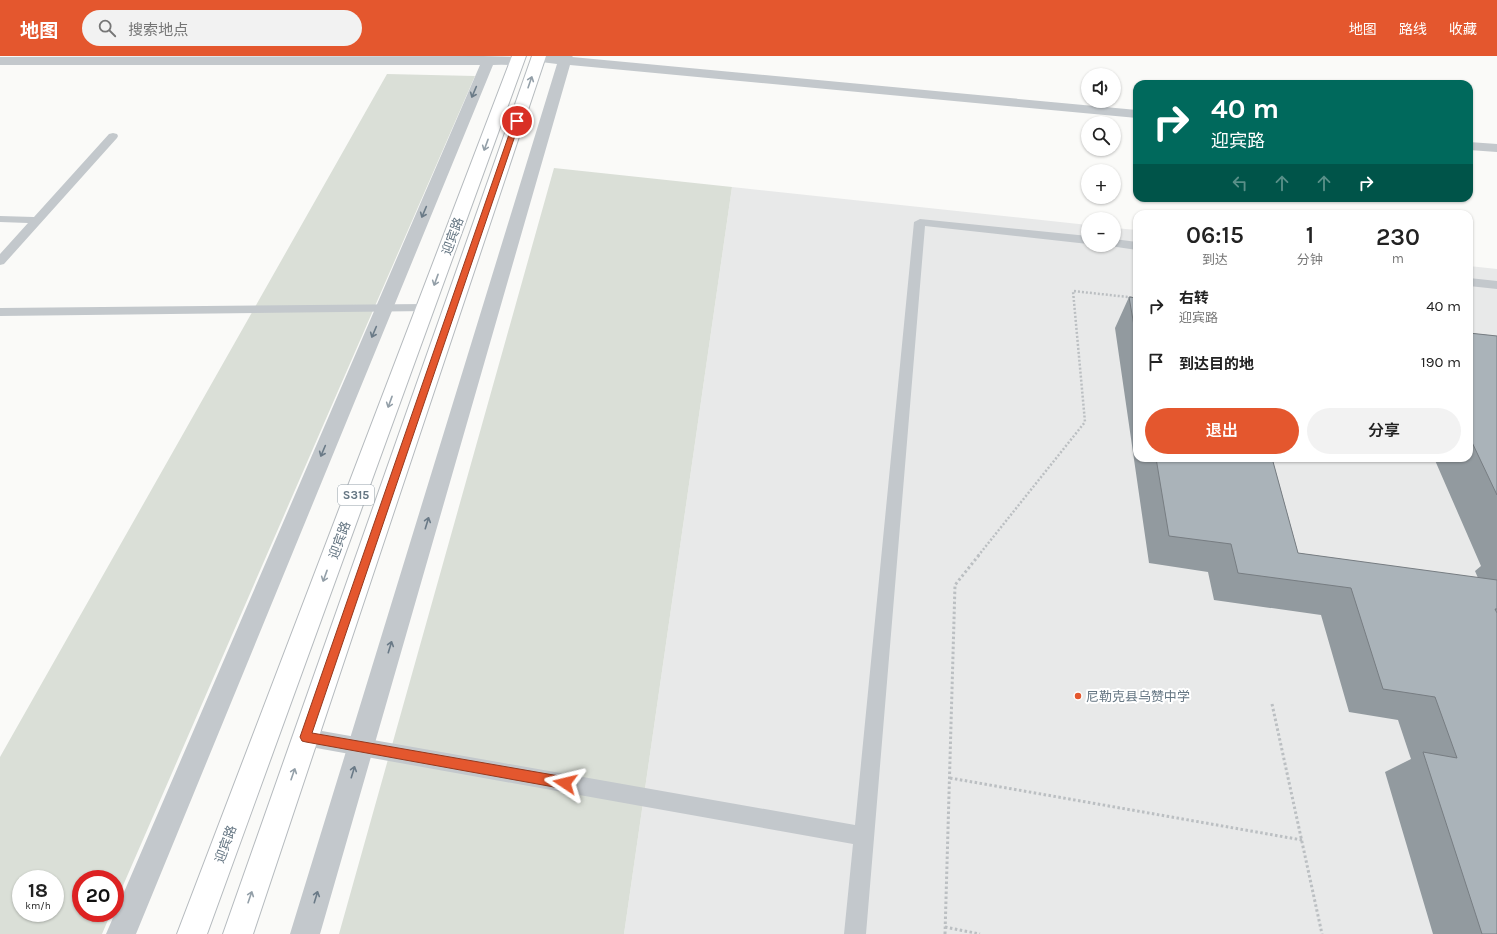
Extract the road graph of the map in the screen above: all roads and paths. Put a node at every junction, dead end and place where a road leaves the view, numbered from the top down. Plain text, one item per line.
1 (529, 58) edge
2 (565, 58) edge
3 (488, 59) edge
4 (0, 61) edge
5 (1133, 114) edge
6 (113, 136) dead end
7 (1473, 146) edge
8 (1497, 148) edge
9 (0, 219) edge
10 (37, 220) junction
11 (1081, 239) edge
12 (1121, 244) edge
13 (1133, 245) edge
14 (0, 261) edge
15 (1473, 282) edge
16 (1497, 285) edge
17 (1133, 298) edge
18 (383, 308) junction
19 (425, 308) junction
20 (0, 312) edge
21 (1272, 704) dead end
22 (306, 737) junction
23 (360, 747) junction
24 (950, 778) junction
25 (864, 836) junction
26 (1302, 840) junction
27 (946, 927) junction
28 (121, 934) edge
29 (192, 934) edge
30 (238, 934) edge
31 (305, 934) edge
32 (855, 934) edge
33 (945, 934) edge
34 (980, 934) edge
35 (1322, 934) edge

1 - 2 street
1 - 3 street
1 -> 19 main road, 迎宾路 / S315
22 -> 1 main road, 迎宾路 / S315
2 - 5 street
23 -> 2 street
3 - 4 street
3 -> 18 street
6 - 10 lane
7 - 8 street
9 - 10 lane
10 - 14 lane
11 - 25 lane
12 - 13 lane
15 - 16 lane
17 - 24 path
18 - 19 lane
18 - 20 lane
18 -> 28 street
19 -> 29 main road, 迎宾路 / S315
21 - 26 path
22 - 23 lane
30 -> 22 main road, 迎宾路 / S315
23 - 25 lane
31 -> 23 street
24 - 26 path
24 - 27 path
25 - 32 lane
26 - 35 path
27 - 33 path
27 - 34 path

